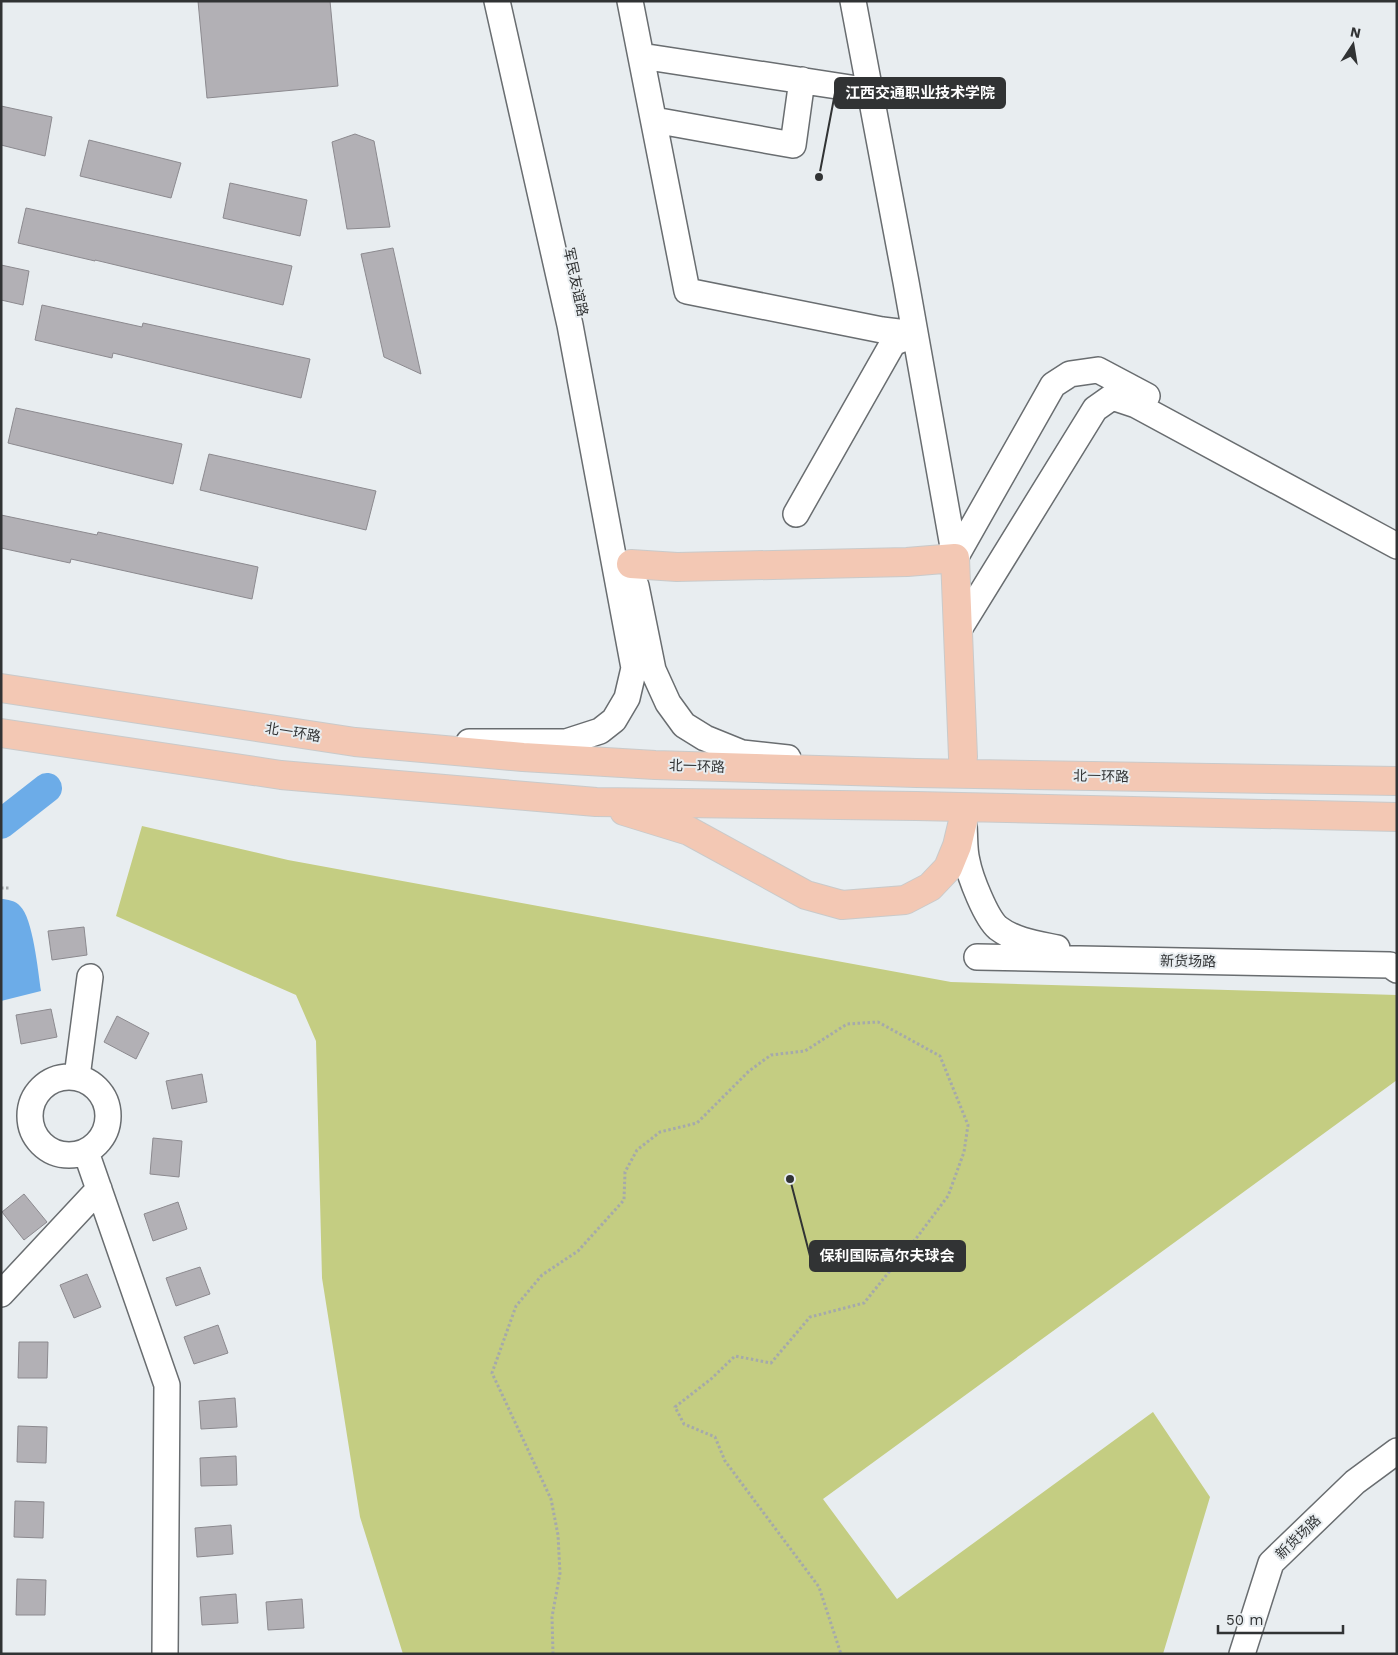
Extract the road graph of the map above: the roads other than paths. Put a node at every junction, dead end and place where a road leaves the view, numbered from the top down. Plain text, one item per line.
1 (497, 1) edge
2 (514, 1) edge
3 (630, 1) edge
4 (853, 1) edge
5 (641, 56) junction
6 (802, 80) junction
7 (870, 90) junction
8 (654, 120) junction
9 (915, 334) junction
10 (796, 514) dead end
11 (1397, 532) edge
12 (1397, 546) edge
13 (955, 558) junction
14 (623, 563) junction
15 (958, 631) junction
16 (1, 688) edge
17 (1, 733) edge
18 (355, 742) junction
19 (963, 758) dead end
20 (916, 773) junction
21 (1397, 781) edge
22 (596, 802) junction
23 (1397, 817) edge
24 (964, 821) joint
25 (976, 957) dead end
26 (1161, 960) junction
27 (1397, 970) edge
28 (90, 977) dead end
29 (78, 1078) junction
30 (86, 1152) junction
31 (99, 1189) junction
32 (1, 1294) edge
33 (1397, 1451) edge
34 (165, 1654) edge
35 (1242, 1654) edge

1 - 14 street, 军民友谊路
2 - 14 street, 军民友谊路
3 - 5 street
4 - 7 street
5 - 6 street
5 - 8 street
6 - 7 street
6 - 8 street
7 - 9 street
8 - 9 street
9 - 10 street
9 - 13 street
11 - 13 street
12 - 15 street
13 - 14 highway
13 - 15 highway
14 - 18 street
14 - 20 street
15 - 19 highway
16 - 18 highway, 北一环路
17 - 22 highway
18 - 20 highway, 北一环路
20 - 21 highway, 北一环路
22 - 23 highway
22 - 24 highway
24 - 26 street
25 - 26 street, 新货场路
26 - 27 street, 新货场路
28 - 29 street
29 - 30 street
29 - 30 street
30 - 31 street
31 - 32 street
31 - 34 street
33 - 35 street, 新货场路

